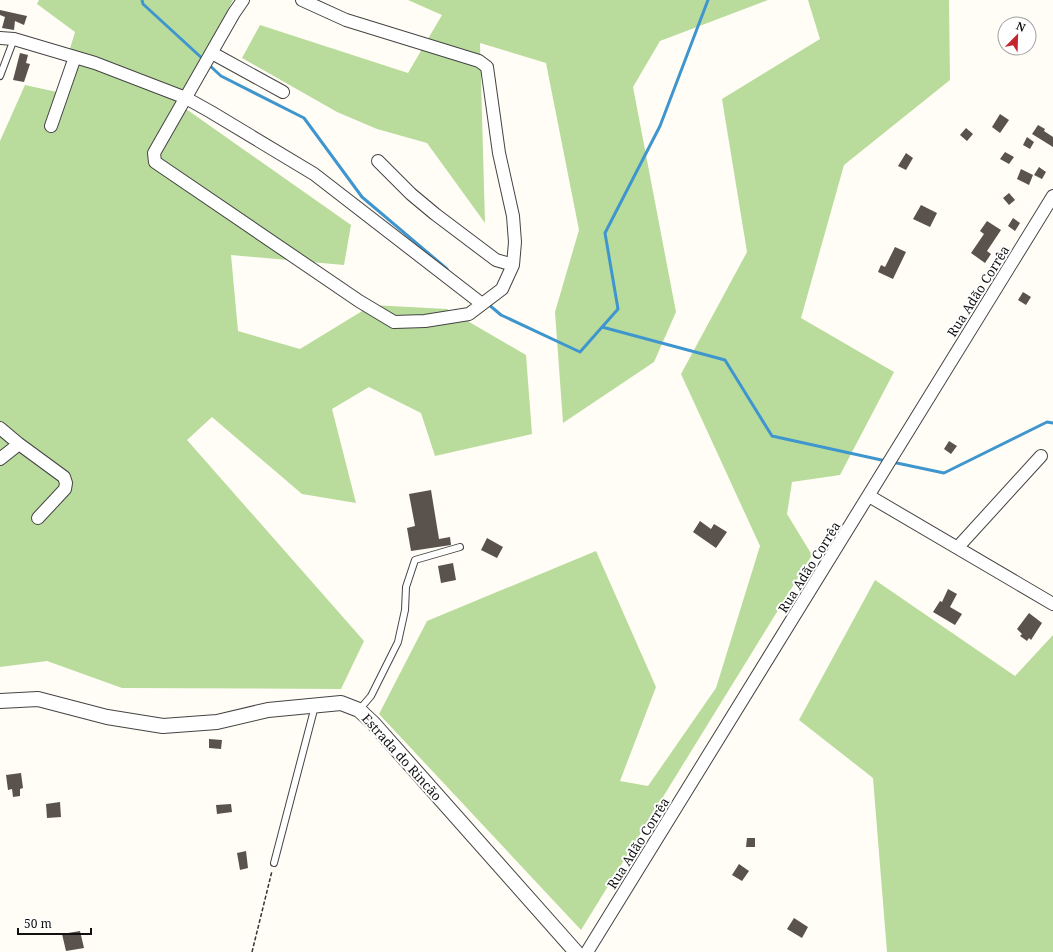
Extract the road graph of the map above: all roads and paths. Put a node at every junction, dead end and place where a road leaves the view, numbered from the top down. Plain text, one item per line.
1 (243, 0) edge
2 (302, 0) edge
3 (0, 38) edge
4 (14, 39) junction
5 (212, 53) junction
6 (75, 57) junction
7 (0, 76) edge
8 (283, 92) dead end
9 (186, 98) junction
10 (50, 126) dead end
11 (378, 161) dead end
12 (1053, 196) edge
13 (513, 265) junction
14 (482, 304) junction
15 (0, 428) edge
16 (19, 444) junction
17 (1041, 456) dead end
18 (0, 459) edge
19 (869, 496) junction
20 (38, 518) dead end
21 (460, 547) dead end
22 (958, 547) junction
23 (1053, 604) edge
24 (0, 701) edge
25 (315, 706) junction
26 (359, 710) junction
27 (274, 863) joint
28 (252, 952) edge
29 (576, 952) edge
30 (587, 952) edge

1 - 5 street
2 - 13 street
3 - 4 street
4 - 6 street
4 - 7 lane
5 - 8 street
5 - 9 street
6 - 9 street
6 - 10 street
9 - 14 street
9 - 14 street
11 - 13 street
12 - 19 street, Rua Adão Corrêa
13 - 14 street
15 - 16 street
16 - 18 street
16 - 20 street
17 - 22 street
19 - 22 street
19 - 30 street, Rua Adão Corrêa
21 - 26 lane
22 - 23 street
24 - 25 street, Estrada do Rincão
25 - 26 street, Estrada do Rincão
25 - 27 lane
26 - 29 street, Estrada do Rincão
27 - 28 path

